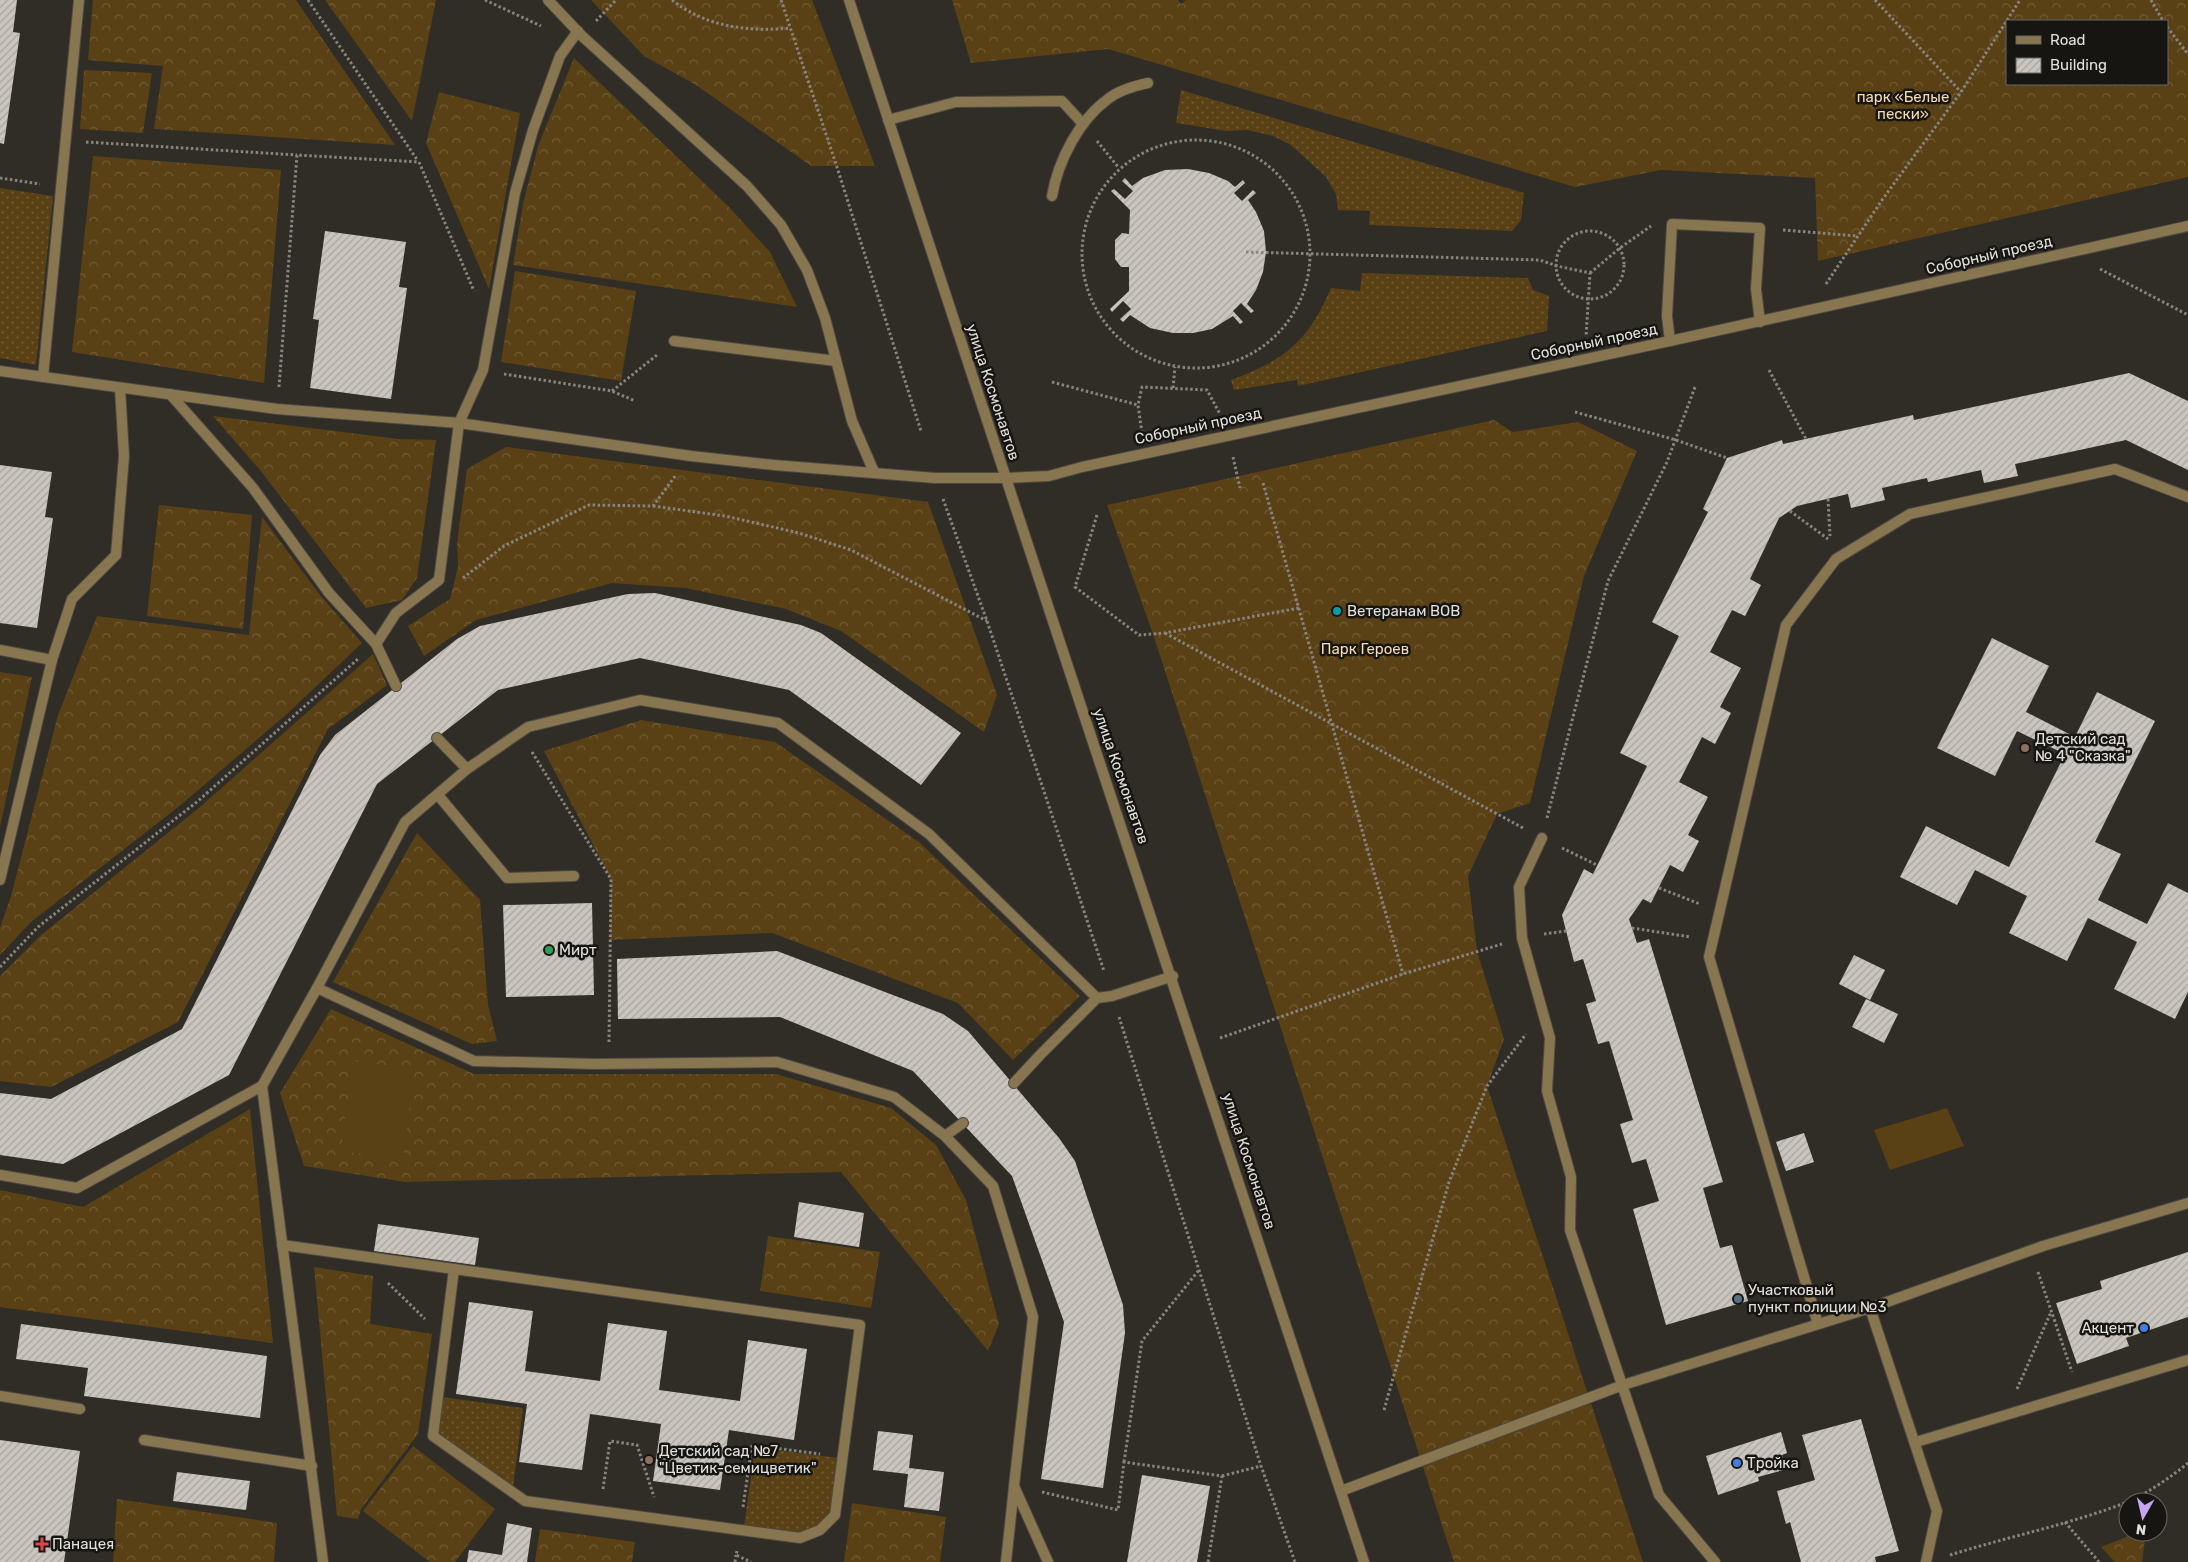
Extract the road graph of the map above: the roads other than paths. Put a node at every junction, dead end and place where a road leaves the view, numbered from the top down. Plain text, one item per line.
1 (79, 0) edge
2 (548, 0) edge
3 (849, 0) edge
4 (578, 31) junction
5 (1148, 83) dead end
6 (888, 120) junction
7 (1083, 124) junction
8 (1052, 196) dead end
9 (2188, 226) edge
10 (1760, 322) junction
11 (674, 341) road end
12 (1670, 341) junction
13 (836, 360) junction
14 (0, 371) edge
15 (43, 377) junction
16 (120, 388) junction
17 (170, 394) junction
18 (458, 423) junction
19 (874, 472) junction
20 (1005, 478) junction
21 (2188, 497) edge
22 (376, 644) junction
23 (0, 650) edge
24 (52, 660) junction
25 (396, 686) dead end
26 (437, 738) dead end
27 (467, 769) junction
28 (438, 795) junction
29 (1542, 838) road end
30 (574, 876) dead end
31 (0, 880) edge
32 (1172, 976) junction
33 (318, 988) junction
34 (1097, 998) junction
35 (1014, 1083) dead end
36 (262, 1086) junction
37 (963, 1123) dead end
38 (945, 1136) junction
39 (0, 1175) edge
40 (2188, 1204) edge
41 (282, 1245) junction
42 (454, 1269) junction
43 (1870, 1308) junction
44 (1818, 1324) junction
45 (2188, 1360) edge
46 (1622, 1385) junction
47 (0, 1396) edge
48 (80, 1409) dead end
49 (144, 1440) dead end
50 (1916, 1442) junction
51 (312, 1466) junction
52 (1014, 1486) junction
53 (1341, 1491) junction
54 (324, 1562) edge
55 (1006, 1562) edge
56 (1048, 1562) edge
57 (1364, 1562) edge
58 (1715, 1562) edge
59 (1926, 1562) edge

1 - 15 street
2 - 4 street
3 - 6 street, улица Космонавтов
4 - 13 street
4 - 18 street
5 - 7 street
6 - 7 street
6 - 20 street, улица Космонавтов
7 - 8 street
9 - 10 street, Соборный проезд
10 - 12 street, Соборный проезд
10 - 12 street
11 - 13 street
12 - 20 street, Соборный проезд
13 - 19 street
14 - 15 street, Соборный проезд
15 - 16 street, Соборный проезд
16 - 17 street, Соборный проезд
16 - 24 street
17 - 18 street, Соборный проезд
17 - 22 street
18 - 19 street, Соборный проезд
18 - 22 street
19 - 20 street, Соборный проезд
20 - 32 street, улица Космонавтов
21 - 44 street
22 - 25 street
23 - 24 street
24 - 31 street
26 - 27 street
27 - 28 street
27 - 34 street
28 - 30 street
28 - 33 street
29 - 46 street
32 - 34 street
32 - 53 street, улица Космонавтов
33 - 36 street
33 - 38 street
34 - 35 street
36 - 39 street
36 - 41 street
37 - 38 street
38 - 52 street
40 - 43 street
41 - 42 street
41 - 51 street
42 - 42 street
43 - 44 street
43 - 50 street
44 - 46 street
45 - 50 street
46 - 53 street
46 - 58 street
47 - 48 street
49 - 51 street
50 - 59 street
51 - 54 street
52 - 55 street
52 - 56 street
53 - 57 street, улица Космонавтов

